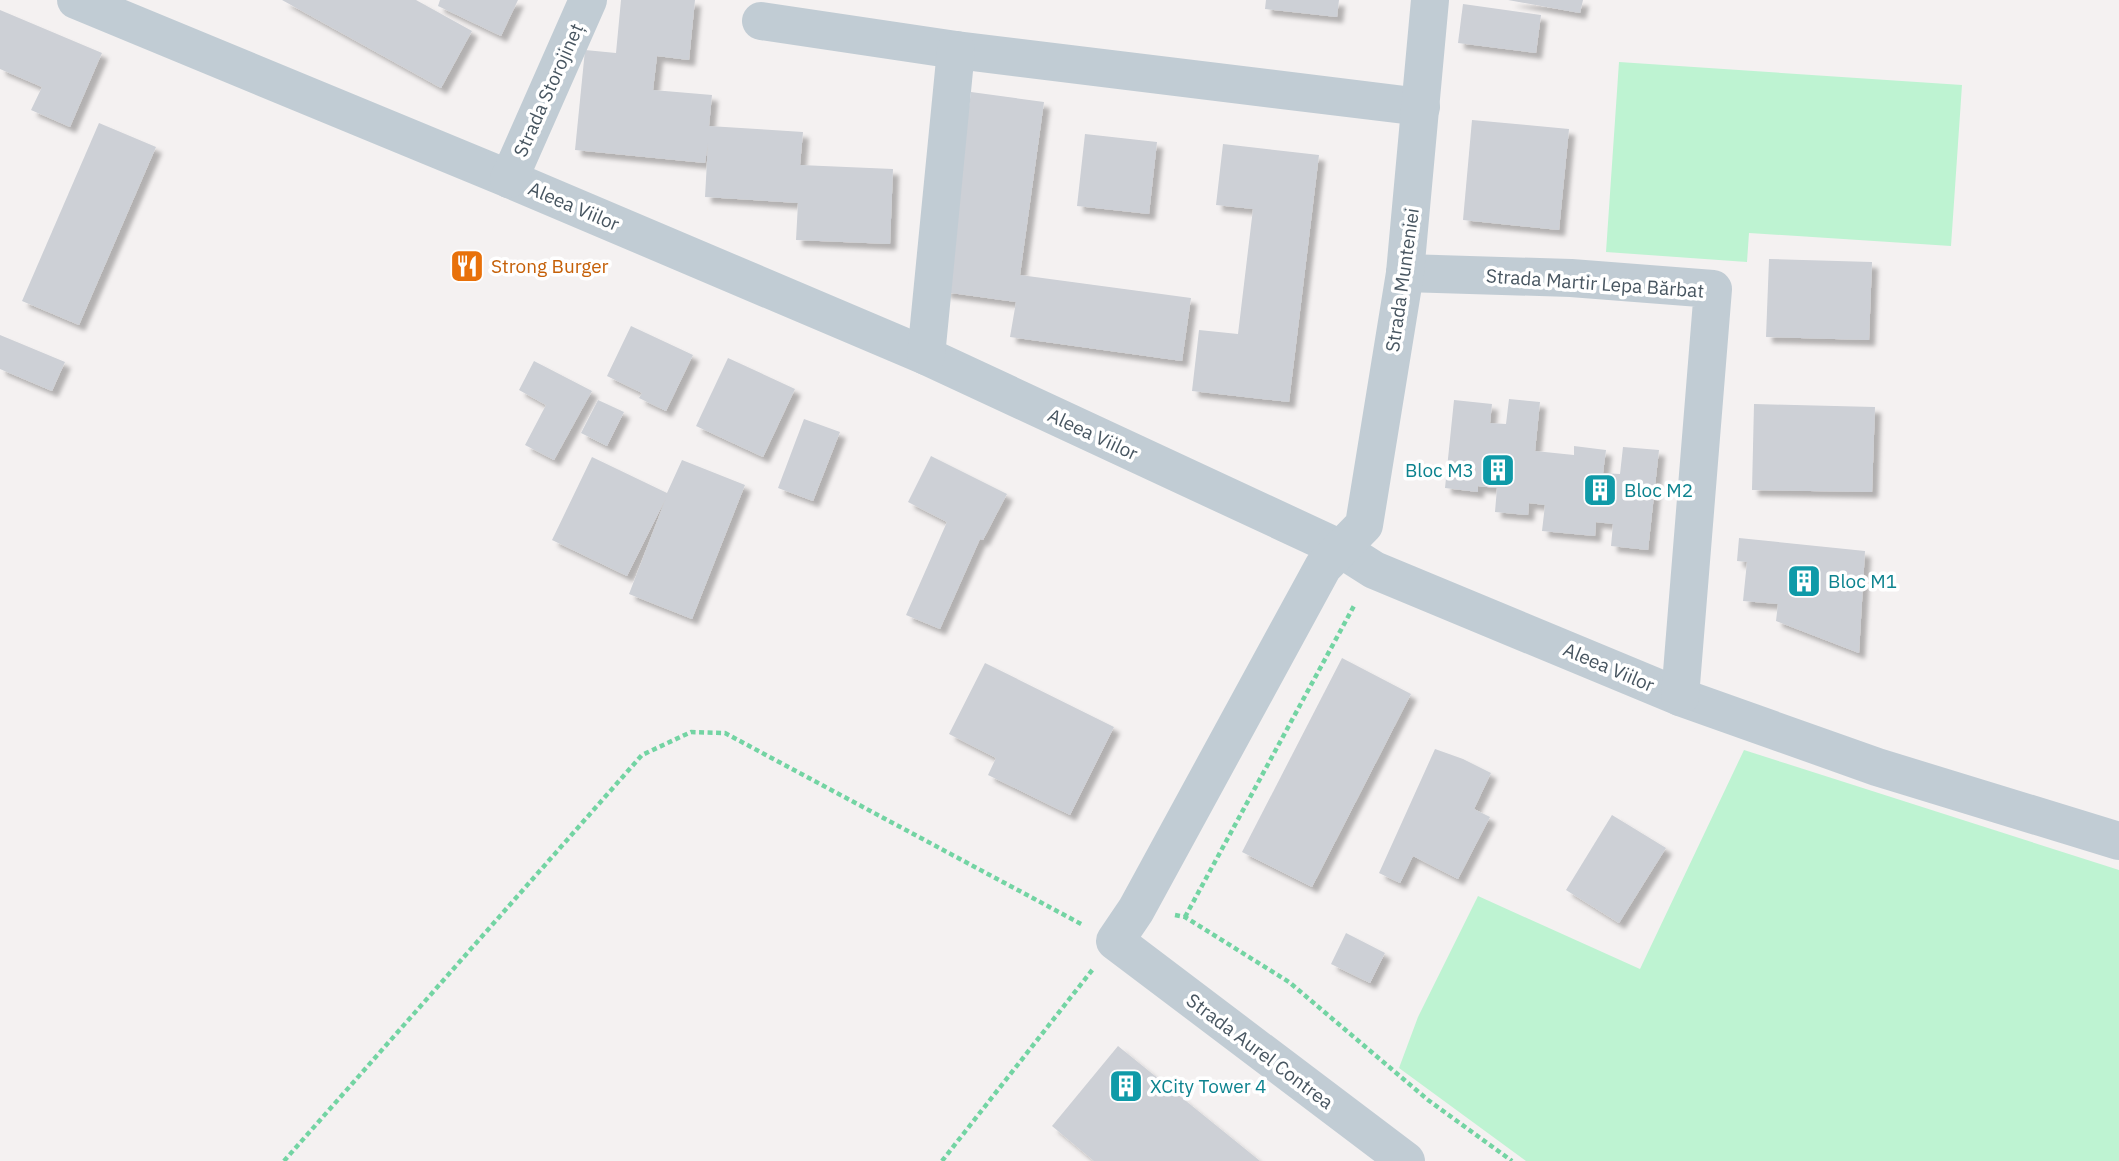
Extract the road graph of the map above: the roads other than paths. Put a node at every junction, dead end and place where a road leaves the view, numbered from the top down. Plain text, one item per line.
1 (76, 0) edge
2 (588, 0) edge
3 (1430, 0) edge
4 (761, 21) dead end
5 (956, 50) junction
6 (1421, 107) junction
7 (509, 179) junction
8 (1405, 273) junction
9 (926, 356) junction
10 (1341, 549) junction
11 (1680, 697) junction
12 (2119, 841) edge
13 (1125, 926) joint
14 (1406, 1161) edge

1 - 7 street, Aleea Viilor
2 - 7 street, Strada Storojineț
3 - 6 street, Strada Munteniei
4 - 5 street
5 - 6 street
5 - 9 street
6 - 8 street, Strada Munteniei
7 - 9 street, Aleea Viilor
8 - 10 street, Strada Munteniei
8 - 11 street, Strada Martir Lepa Bărbat
9 - 10 street, Aleea Viilor
10 - 11 street, Aleea Viilor
10 - 13 street, Strada Munteniei
11 - 12 street, Aleea Viilor
13 - 14 street, Strada Aurel Contrea

